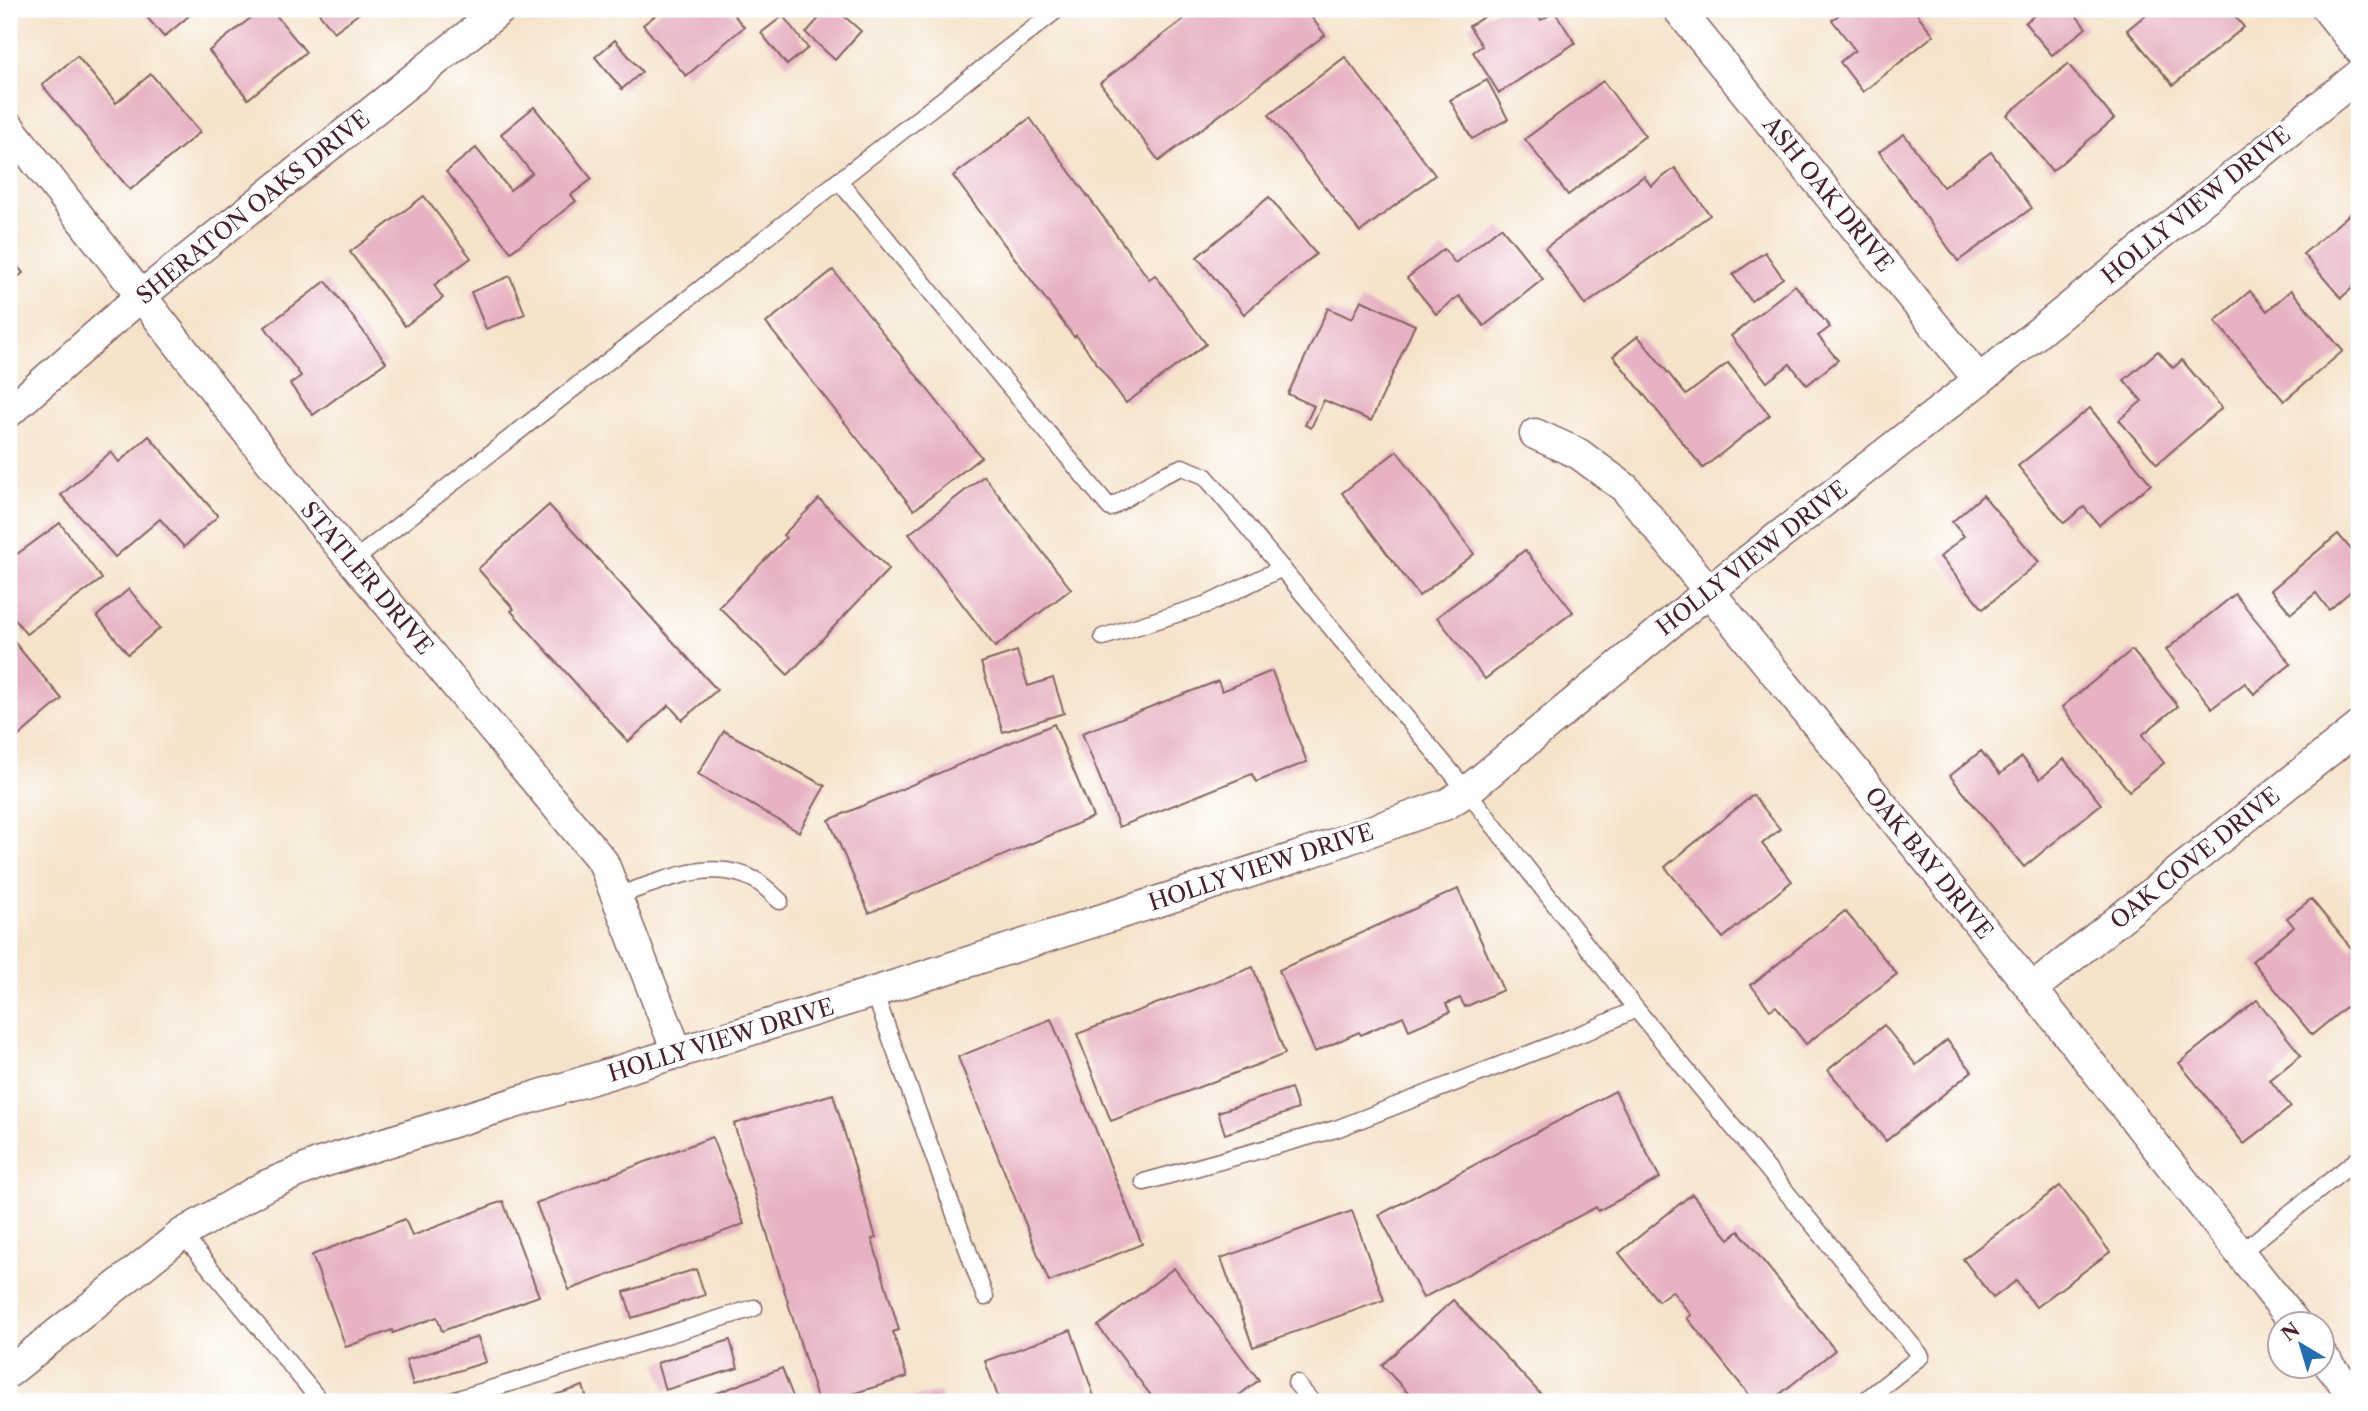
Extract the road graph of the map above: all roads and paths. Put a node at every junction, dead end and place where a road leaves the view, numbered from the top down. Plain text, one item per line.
1 (501, 9) edge
2 (1058, 9) edge
3 (1678, 9) edge
4 (2327, 9) edge
5 (2359, 49) edge
6 (2359, 75) edge
7 (9, 127) edge
8 (839, 181) junction
9 (142, 295) junction
10 (1979, 380) junction
11 (9, 412) edge
12 (1535, 434) dead end
13 (353, 561) junction
14 (1282, 568) junction
15 (1709, 591) junction
16 (1103, 637) dead end
17 (2359, 727) edge
18 (1466, 791) junction
19 (617, 896) junction
20 (780, 901) dead end
21 (2032, 989) junction
22 (874, 992) junction
23 (1636, 1009) junction
24 (678, 1054) junction
25 (2359, 1158) edge
26 (1144, 1182) dead end
27 (182, 1234) junction
28 (2240, 1253) junction
29 (985, 1297) dead end
30 (754, 1308) dead end
31 (2286, 1310) edge
32 (9, 1372) edge
33 (2336, 1373) edge
34 (1296, 1383) dead end
35 (321, 1402) edge
36 (448, 1402) edge
37 (1312, 1402) edge
38 (1863, 1402) edge
39 (2359, 1402) edge

1 - 9 street, SHERATON OAKS DRIVE
2 - 8 lane
3 - 10 street, ASH OAK DRIVE
4 - 5 street
6 - 10 street, HOLLY VIEW DRIVE
7 - 9 street, STATLER DRIVE
8 - 13 lane
8 - 14 lane
9 - 11 street, SHERATON OAKS DRIVE
9 - 13 street, STATLER DRIVE
10 - 15 street, HOLLY VIEW DRIVE
12 - 15 street, OAK BAY DRIVE
13 - 19 street, STATLER DRIVE
14 - 16 lane
14 - 18 lane
15 - 18 street, HOLLY VIEW DRIVE
15 - 21 street, OAK BAY DRIVE
17 - 21 street, OAK COVE DRIVE
18 - 22 street, HOLLY VIEW DRIVE
18 - 23 lane
19 - 20 lane
19 - 24 street, STATLER DRIVE
21 - 28 street, OAK BAY DRIVE
22 - 24 street, HOLLY VIEW DRIVE
22 - 29 lane
23 - 26 lane
23 - 38 lane
24 - 27 street, HOLLY VIEW DRIVE
25 - 28 lane
27 - 32 street, HOLLY VIEW DRIVE
27 - 35 lane
28 - 31 street, OAK BAY DRIVE
30 - 36 lane
33 - 39 street
34 - 37 lane

